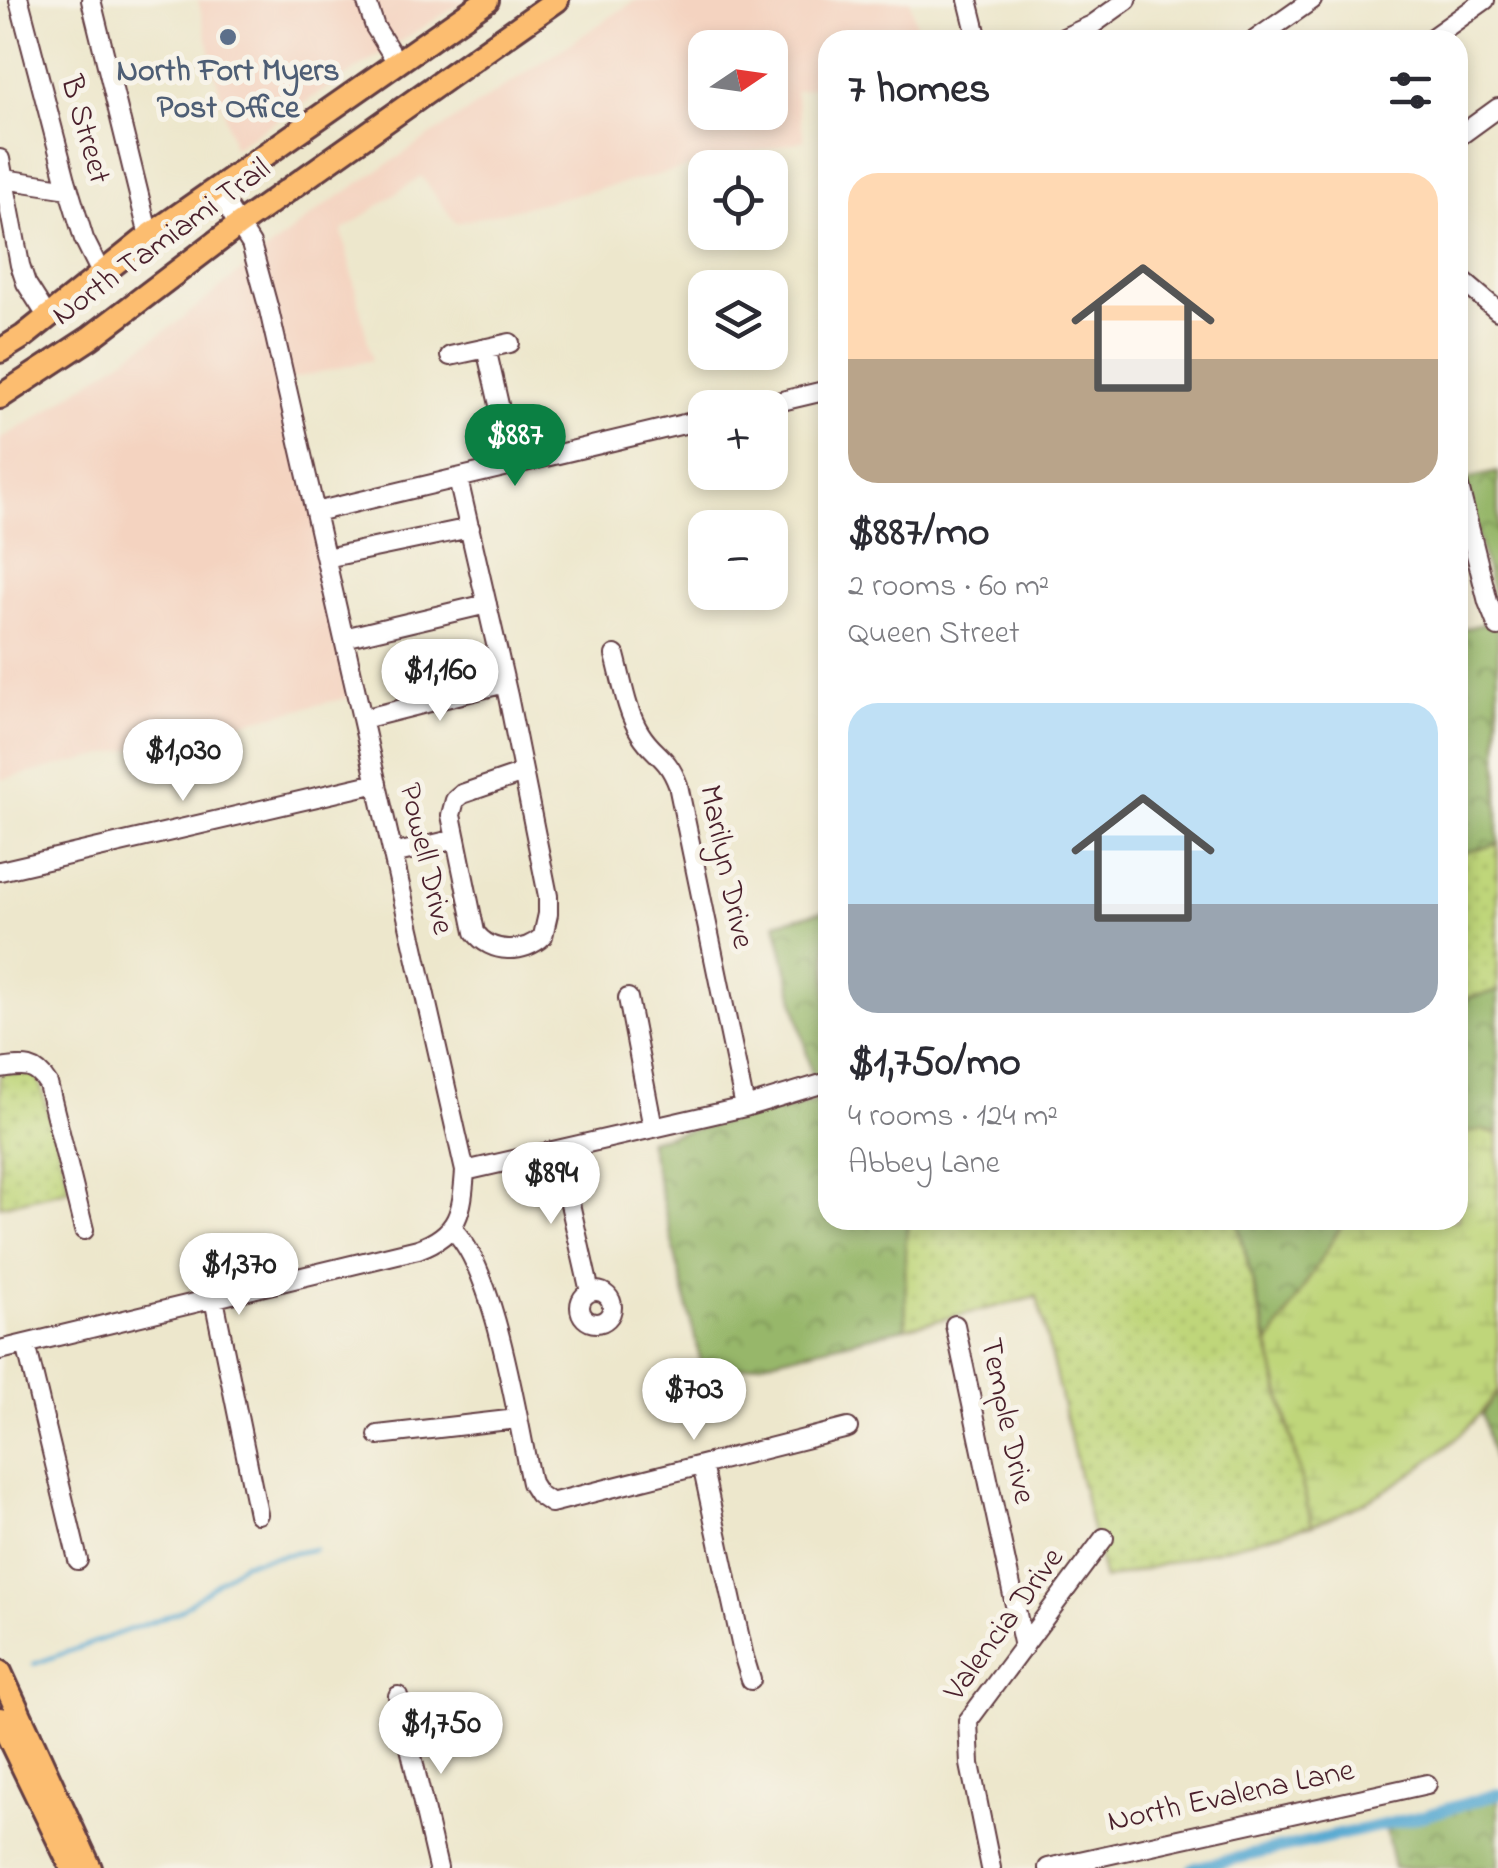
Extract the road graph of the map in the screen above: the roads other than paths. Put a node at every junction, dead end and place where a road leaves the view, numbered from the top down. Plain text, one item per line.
1 (19, 0) edge
2 (91, 0) edge
3 (366, 0) edge
4 (487, 0) edge
5 (557, 0) edge
6 (968, 0) edge
7 (1127, 0) edge
8 (1312, 0) edge
9 (1485, 0) edge
10 (976, 30) edge
11 (1081, 30) edge
12 (1270, 30) edge
13 (1443, 30) edge
14 (398, 64) junction
15 (1498, 108) edge
16 (1468, 130) edge
17 (0, 160) edge
18 (4, 179) junction
19 (69, 189) junction
20 (217, 191) junction
21 (240, 224) junction
22 (149, 236) junction
23 (101, 273) junction
24 (1468, 286) edge
25 (1498, 311) edge
26 (47, 316) junction
27 (24, 336) junction
28 (510, 343) dead end
29 (486, 348) junction
30 (0, 351) edge
31 (450, 356) dead end
32 (0, 359) edge
33 (818, 392) edge
34 (0, 397) edge
35 (788, 399) edge
36 (688, 423) edge
37 (512, 466) junction
38 (458, 479) junction
39 (315, 512) junction
40 (1468, 523) edge
41 (470, 528) junction
42 (326, 558) junction
43 (487, 604) junction
44 (1498, 627) edge
45 (344, 638) junction
46 (615, 655) dead end
47 (505, 683) junction
48 (363, 719) junction
49 (523, 773) junction
50 (377, 783) junction
51 (456, 839) junction
52 (393, 854) junction
53 (0, 872) edge
54 (628, 998) dead end
55 (0, 1069) edge
56 (818, 1085) edge
57 (744, 1107) junction
58 (653, 1128) junction
59 (558, 1151) junction
60 (464, 1170) junction
61 (452, 1229) junction
62 (84, 1230) dead end
63 (590, 1292) dead end
64 (214, 1299) junction
65 (955, 1325) dead end
66 (26, 1344) junction
67 (0, 1350) edge
68 (517, 1419) junction
69 (848, 1428) dead end
70 (378, 1435) dead end
71 (702, 1465) junction
72 (258, 1514) dead end
73 (1104, 1538) dead end
74 (78, 1560) dead end
75 (1024, 1647) junction
76 (0, 1672) edge
77 (751, 1680) dead end
78 (398, 1696) dead end
79 (0, 1719) edge
80 (1427, 1784) dead end
81 (72, 1868) edge
82 (90, 1868) edge
83 (438, 1868) edge
84 (991, 1868) edge
85 (1048, 1868) edge

1 - 19 street, B Street
2 - 22 street
3 - 14 street
4 - 14 main road, North Tamiami Trail
5 - 21 main road, North Tamiami Trail
6 - 10 street
7 - 11 street
8 - 12 street
9 - 13 street
14 - 20 main road, North Tamiami Trail
15 - 16 street
17 - 18 street
18 - 19 street
18 - 26 street
19 - 23 street, B Street
20 - 21 street, Powell Drive
20 - 22 main road, North Tamiami Trail
21 - 34 main road, North Tamiami Trail
21 - 39 street, Powell Drive
22 - 23 main road, North Tamiami Trail
23 - 26 main road, North Tamiami Trail
24 - 25 street
26 - 27 main road, North Tamiami Trail
27 - 30 main road, North Tamiami Trail
27 - 32 main road
28 - 29 street
29 - 31 street
29 - 37 street
33 - 35 street
36 - 37 street
37 - 38 street
38 - 39 street
38 - 41 street
39 - 42 street, Powell Drive
40 - 44 street
41 - 42 street
41 - 43 street
42 - 45 street, Powell Drive
43 - 45 street
43 - 47 street
45 - 48 street, Powell Drive
46 - 57 street, Marilyn Drive
47 - 48 street
47 - 49 street
48 - 50 street, Powell Drive
49 - 51 street
49 - 51 street
50 - 52 street, Powell Drive
50 - 53 street
51 - 52 street
52 - 60 street, Powell Drive
54 - 58 street
55 - 62 street
56 - 57 street
57 - 58 street
58 - 59 street
59 - 60 street
59 - 63 street
60 - 61 street, Powell Drive
61 - 64 street
61 - 68 street
64 - 66 street
64 - 72 street
65 - 75 street, Temple Drive
66 - 67 street
66 - 74 street
68 - 70 street
68 - 71 street
69 - 71 street
71 - 77 street
73 - 75 street, Valencia Drive
75 - 84 street, Valencia Drive
76 - 82 main road
78 - 83 street
79 - 81 main road
80 - 85 street, North Evalena Lane

